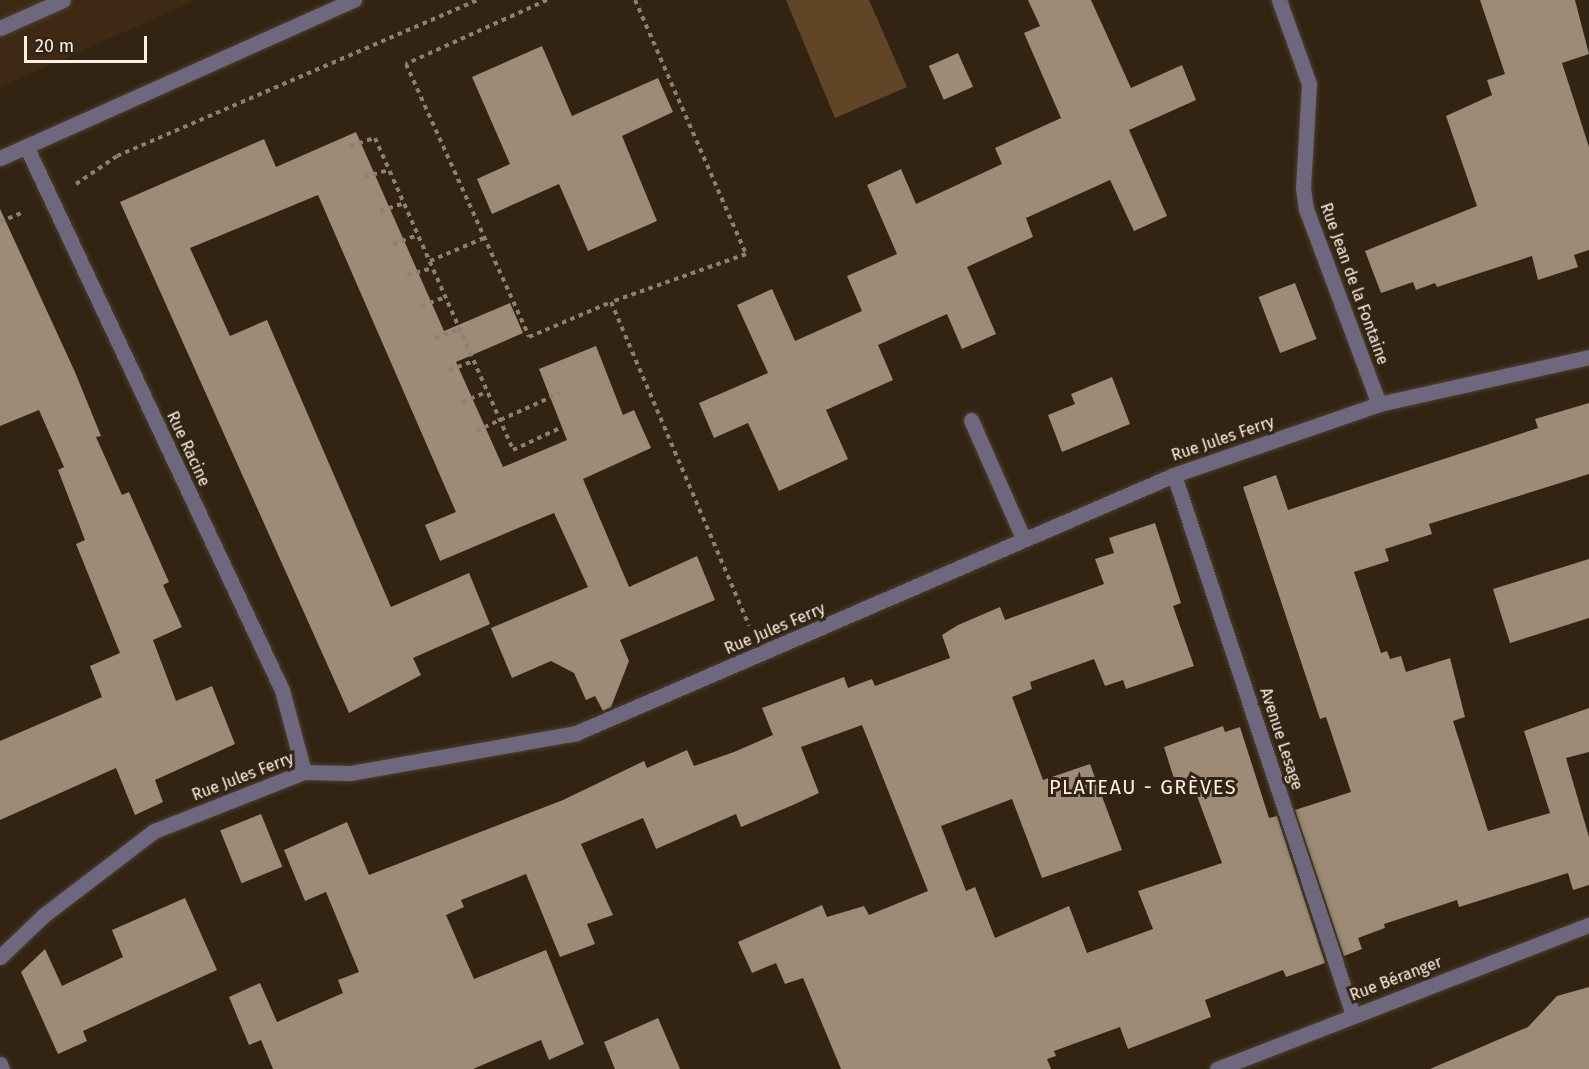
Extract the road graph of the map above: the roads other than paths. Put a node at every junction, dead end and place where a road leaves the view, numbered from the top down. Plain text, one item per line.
1 (63, 0) edge
2 (354, 0) edge
3 (1279, 0) edge
4 (0, 28) edge
5 (26, 146) junction
6 (0, 158) edge
7 (1589, 357) edge
8 (1379, 404) junction
9 (971, 420) dead end
10 (1174, 475) junction
11 (1023, 538) junction
12 (304, 772) junction
13 (1589, 925) edge
14 (0, 957) edge
15 (1353, 1015) junction
16 (0, 1064) edge
17 (2, 1069) edge
18 (1217, 1069) edge

1 - 4 street
2 - 5 street
3 - 8 street, Rue Jean de la Fontaine
5 - 6 street
5 - 12 street, Rue Racine
7 - 8 street, Rue Jules Ferry
8 - 10 street, Rue Jules Ferry
9 - 11 street
10 - 11 street, Rue Jules Ferry
10 - 15 street, Avenue Lesage
11 - 12 street, Rue Jules Ferry
12 - 14 street, Rue Jules Ferry
13 - 15 street, Rue Béranger
15 - 18 street, Rue Béranger
16 - 17 street

